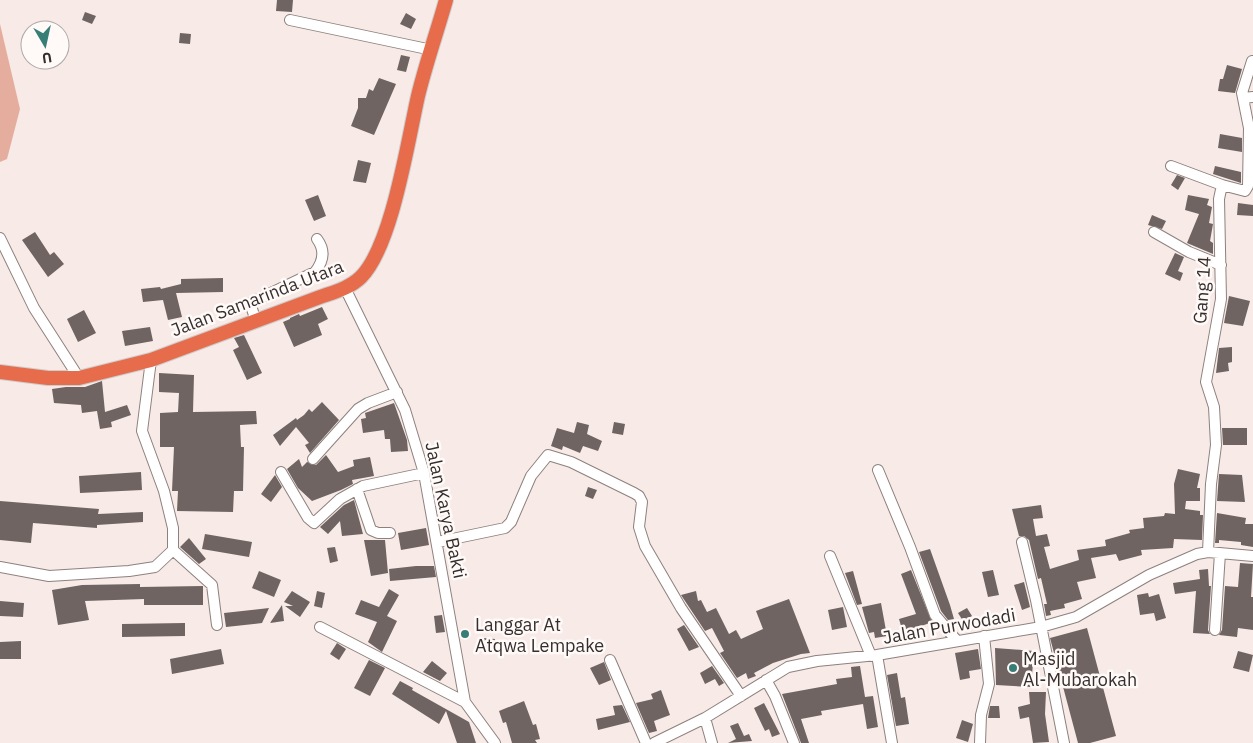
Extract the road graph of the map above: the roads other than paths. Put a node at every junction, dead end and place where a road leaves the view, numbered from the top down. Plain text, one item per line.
1 (446, 0) edge
2 (290, 20) dead end
3 (432, 50) junction
4 (1252, 61) edge
5 (1248, 98) edge
6 (1251, 134) edge
7 (1251, 164) edge
8 (1171, 166) dead end
9 (1222, 185) junction
10 (1154, 232) dead end
11 (0, 238) edge
12 (317, 240) dead end
13 (1222, 266) junction
14 (345, 288) junction
15 (256, 321) junction
16 (151, 360) junction
17 (0, 372) edge
18 (79, 378) junction
19 (397, 392) junction
20 (313, 459) dead end
21 (878, 470) dead end
22 (281, 472) dead end
23 (424, 473) junction
24 (357, 489) junction
25 (390, 533) dead end
26 (438, 542) junction
27 (1022, 542) dead end
28 (174, 550) junction
29 (1208, 552) junction
30 (1220, 553) junction
31 (830, 556) dead end
32 (1253, 556) edge
33 (0, 567) edge
34 (217, 625) dead end
35 (320, 627) dead end
36 (1041, 627) junction
37 (1215, 630) dead end
38 (984, 636) junction
39 (957, 641) junction
40 (874, 656) junction
41 (610, 660) dead end
42 (766, 680) junction
43 (741, 696) junction
44 (465, 702) junction
45 (705, 718) junction
46 (660, 742) edge
47 (495, 743) edge
48 (646, 743) edge
49 (712, 743) edge
50 (794, 743) edge
51 (892, 743) edge
52 (980, 743) edge
53 (1064, 743) edge

1 - 3 highway, Jalan Samarinda Utara
2 - 3 street
3 - 14 highway, Jalan Samarinda Utara
4 - 5 street
5 - 6 street
6 - 7 street
7 - 9 street
8 - 9 street
9 - 13 street, Gang 14
10 - 13 street
11 - 18 street
12 - 15 street
13 - 29 street, Gang 14
14 - 15 highway, Jalan Samarinda Utara
14 - 19 street, Jalan Karya Bakti
15 - 16 highway, Jalan Samarinda Utara
16 - 18 highway, Jalan Samarinda Utara
16 - 28 street
17 - 18 highway, Jalan Samarinda Utara
19 - 20 street
19 - 23 street, Jalan Karya Bakti
21 - 39 street
22 - 24 street
23 - 24 street
23 - 26 street, Jalan Karya Bakti
24 - 25 street
26 - 43 street
26 - 44 street, Jalan Karya Bakti
27 - 36 street
28 - 33 street
28 - 34 street
29 - 30 street, Jalan Purwodadi
29 - 36 street, Jalan Purwodadi
30 - 32 street, Jalan Purwodadi
30 - 37 street
31 - 40 street
35 - 44 street
36 - 38 street, Jalan Purwodadi
36 - 53 street
38 - 39 street, Jalan Purwodadi
38 - 52 street
39 - 40 street, Jalan Purwodadi
40 - 42 street, Jalan Purwodadi
40 - 51 street
41 - 48 street
42 - 43 street, Jalan Purwodadi
42 - 50 street
43 - 45 street, Jalan Purwodadi
44 - 47 street, Jalan Karya Bakti
45 - 46 street, Jalan Purwodadi
45 - 49 street

